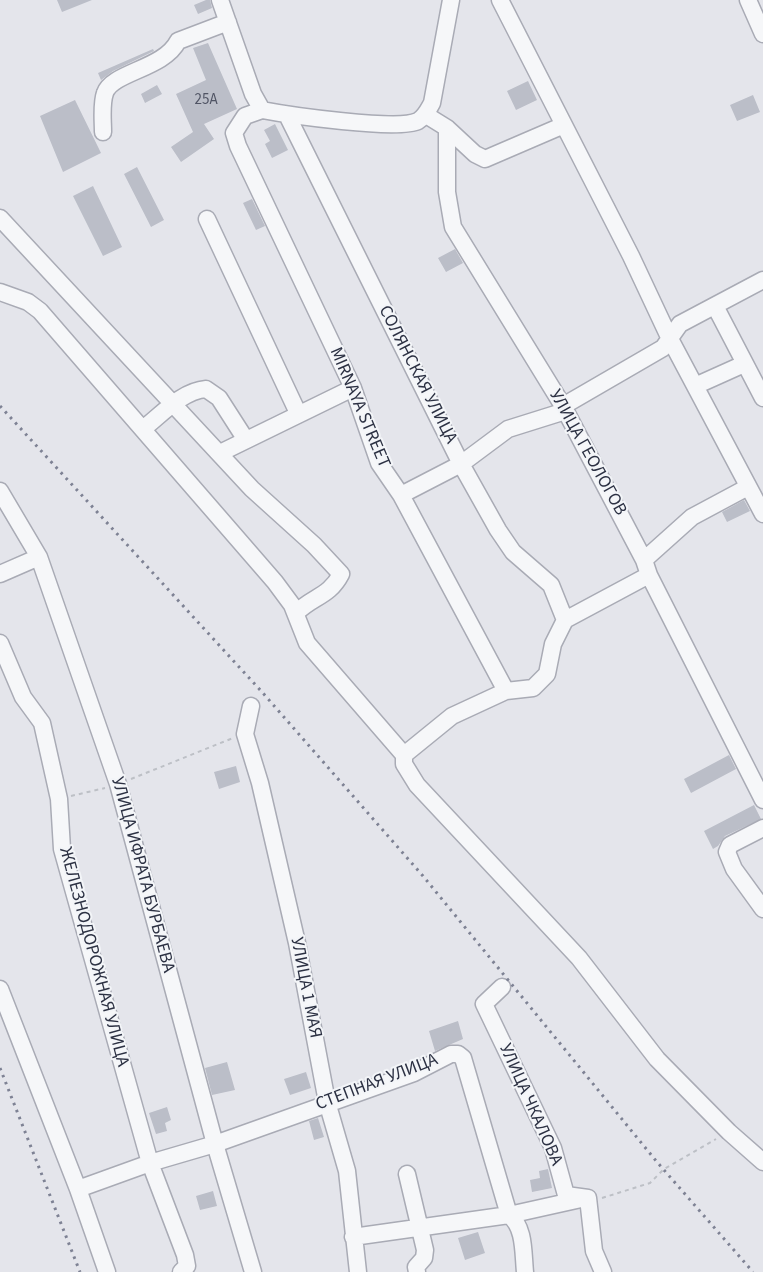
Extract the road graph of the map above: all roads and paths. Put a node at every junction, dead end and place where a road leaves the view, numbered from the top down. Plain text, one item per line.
1 (220, 0) edge
2 (451, 0) edge
3 (500, 0) edge
4 (748, 0) edge
5 (228, 22) junction
6 (763, 34) edge
7 (262, 110) junction
8 (287, 115) junction
9 (426, 115) junction
10 (564, 125) junction
11 (447, 128) junction
12 (103, 132) dead end
13 (0, 204) edge
14 (207, 219) dead end
15 (5, 223) edge
16 (763, 280) edge
17 (0, 292) edge
18 (715, 306) junction
19 (669, 337) junction
20 (744, 364) junction
21 (695, 386) junction
22 (353, 388) junction
23 (763, 398) edge
24 (173, 405) junction
25 (563, 406) junction
26 (298, 413) junction
27 (144, 428) junction
28 (246, 440) junction
29 (220, 453) junction
30 (461, 464) junction
31 (748, 487) junction
32 (0, 491) edge
33 (400, 495) junction
34 (763, 514) edge
35 (39, 557) junction
36 (647, 568) junction
37 (0, 574) edge
38 (296, 613) junction
39 (565, 620) junction
40 (0, 643) edge
41 (506, 691) junction
42 (252, 706) dead end
43 (245, 734) junction
44 (404, 755) junction
45 (757, 773) edge
46 (118, 784) junction
47 (59, 799) junction
48 (763, 800) edge
49 (763, 828) edge
50 (763, 909) edge
51 (502, 987) dead end
52 (0, 989) edge
53 (327, 1102) junction
54 (729, 1132) junction
55 (215, 1144) junction
56 (763, 1162) edge
57 (150, 1163) junction
58 (407, 1174) dead end
59 (78, 1189) junction
60 (588, 1198) junction
61 (508, 1215) junction
62 (421, 1228) junction
63 (353, 1237) junction
64 (107, 1272) edge
65 (181, 1272) edge
66 (252, 1272) edge
67 (358, 1272) edge
68 (417, 1272) edge
69 (525, 1272) edge
70 (603, 1272) edge

1 - 5 street
2 - 9 street
3 - 10 street
4 - 6 street
5 - 7 street
5 - 12 street
7 - 8 street
7 - 22 street, MIRNAYA STREET
8 - 9 street
8 - 30 street, СОЛЯНСКАЯ УЛИЦА
9 - 11 street
10 - 11 street
10 - 19 street
11 - 25 street, УЛИЦА ГЕОЛОГОВ
13 - 15 street
14 - 26 street
15 - 24 street
16 - 18 street
17 - 27 street
18 - 19 street
18 - 20 street
19 - 21 street
19 - 25 street
20 - 21 street
20 - 23 street
21 - 31 street
22 - 26 street
22 - 33 street, MIRNAYA STREET
24 - 27 street
24 - 28 street
24 - 29 street
25 - 30 street
25 - 36 street, УЛИЦА ГЕОЛОГОВ
26 - 28 street
27 - 38 street
28 - 29 street
29 - 38 street
30 - 33 street
30 - 39 street, СОЛЯНСКАЯ УЛИЦА
31 - 34 street
31 - 36 street
32 - 35 street, УЛИЦА ИФРАТА БУРБАЕВА
33 - 41 street, MIRNAYA STREET
35 - 37 street
35 - 46 street, УЛИЦА ИФРАТА БУРБАЕВА
36 - 39 street
36 - 45 street, УЛИЦА ГЕОЛОГОВ
38 - 44 street
39 - 41 street
40 - 47 street, ЖЕЛЕЗНОДОРОЖНАЯ УЛИЦА
41 - 44 street
42 - 43 street
43 - 46 path
43 - 53 street, УЛИЦА 1 МАЯ
44 - 54 street
45 - 48 street, УЛИЦА ГЕОЛОГОВ
46 - 47 path
46 - 55 street, УЛИЦА ИФРАТА БУРБАЕВА
47 - 57 street, ЖЕЛЕЗНОДОРОЖНАЯ УЛИЦА
49 - 50 street
51 - 60 street, УЛИЦА ЧКАЛОВА
52 - 59 street
53 - 55 street, СТЕПНАЯ УЛИЦА
53 - 61 street, СТЕПНАЯ УЛИЦА
53 - 63 street, УЛИЦА 1 МАЯ
54 - 56 street
54 - 60 path
55 - 57 street, СТЕПНАЯ УЛИЦА
55 - 66 street, УЛИЦА ИФРАТА БУРБАЕВА
57 - 59 street, СТЕПНАЯ УЛИЦА
57 - 65 street, ЖЕЛЕЗНОДОРОЖНАЯ УЛИЦА
58 - 62 street
59 - 64 street
60 - 61 street
60 - 70 street
61 - 62 street
61 - 69 street, СТЕПНАЯ УЛИЦА
62 - 63 street
62 - 68 street
63 - 67 street, УЛИЦА 1 МАЯ

